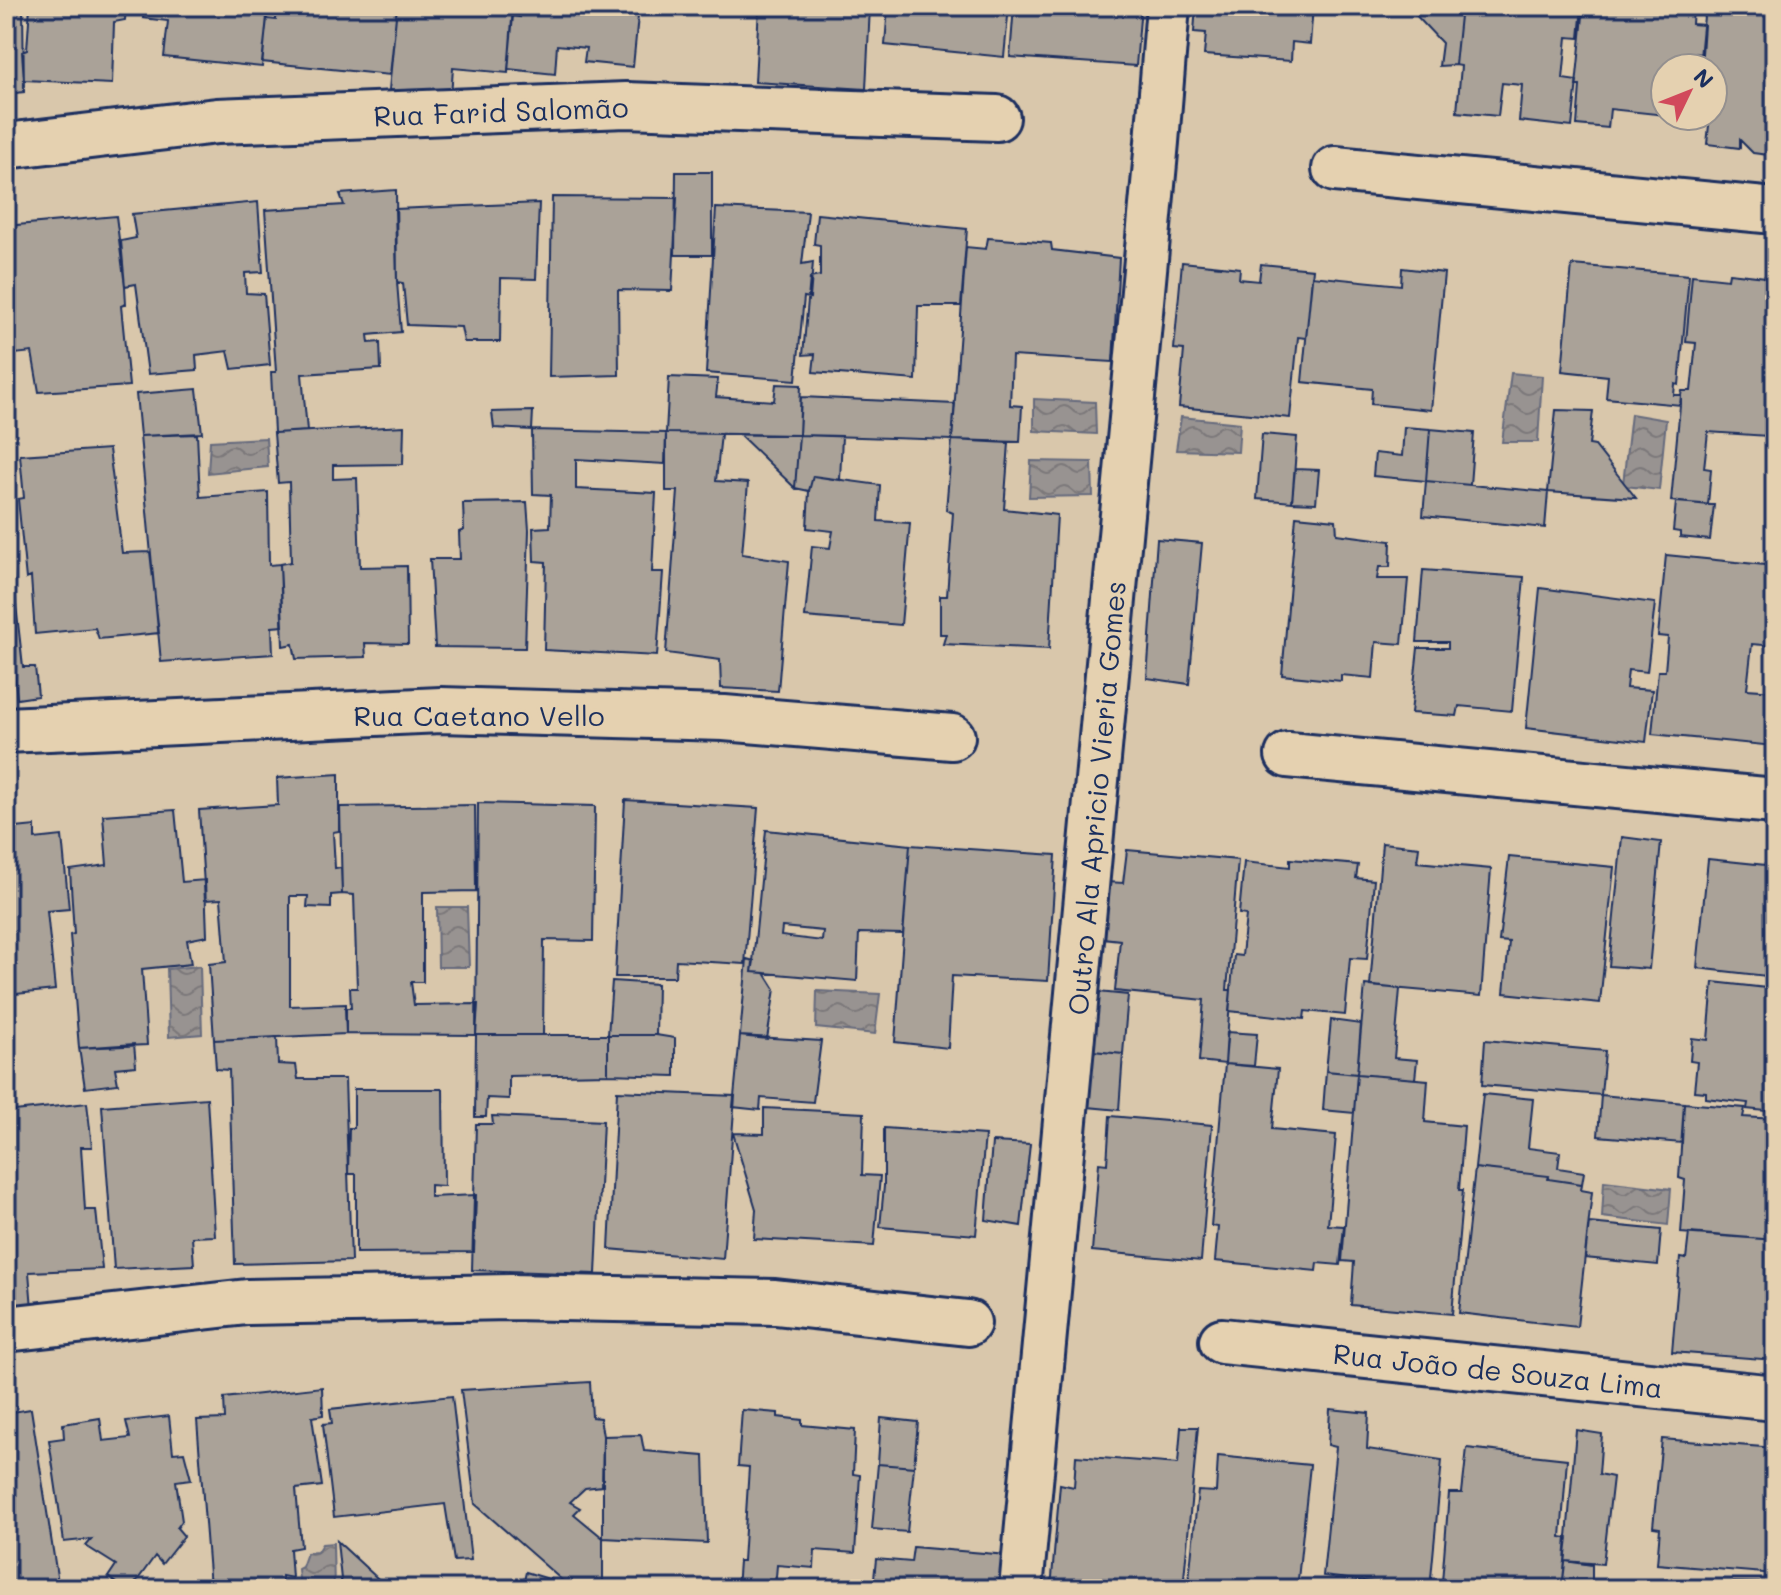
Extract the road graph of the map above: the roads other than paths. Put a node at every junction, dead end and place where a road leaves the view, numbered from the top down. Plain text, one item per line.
1 (1168, 6) edge
2 (997, 118) dead end
3 (6, 146) edge
4 (1335, 169) dead end
5 (1775, 211) edge
6 (6, 730) edge
7 (952, 737) dead end
8 (1288, 755) dead end
9 (1775, 801) edge
10 (968, 1323) dead end
11 (6, 1329) edge
12 (1222, 1341) dead end
13 (1775, 1398) edge
14 (1021, 1589) edge

1 - 14 street, Outro Ala Apricio Vieria Gomes
2 - 3 street, Rua Farid Salomão
4 - 5 street
6 - 7 street, Rua Caetano Vello
8 - 9 street
10 - 11 street
12 - 13 street, Rua João de Souza Lima

